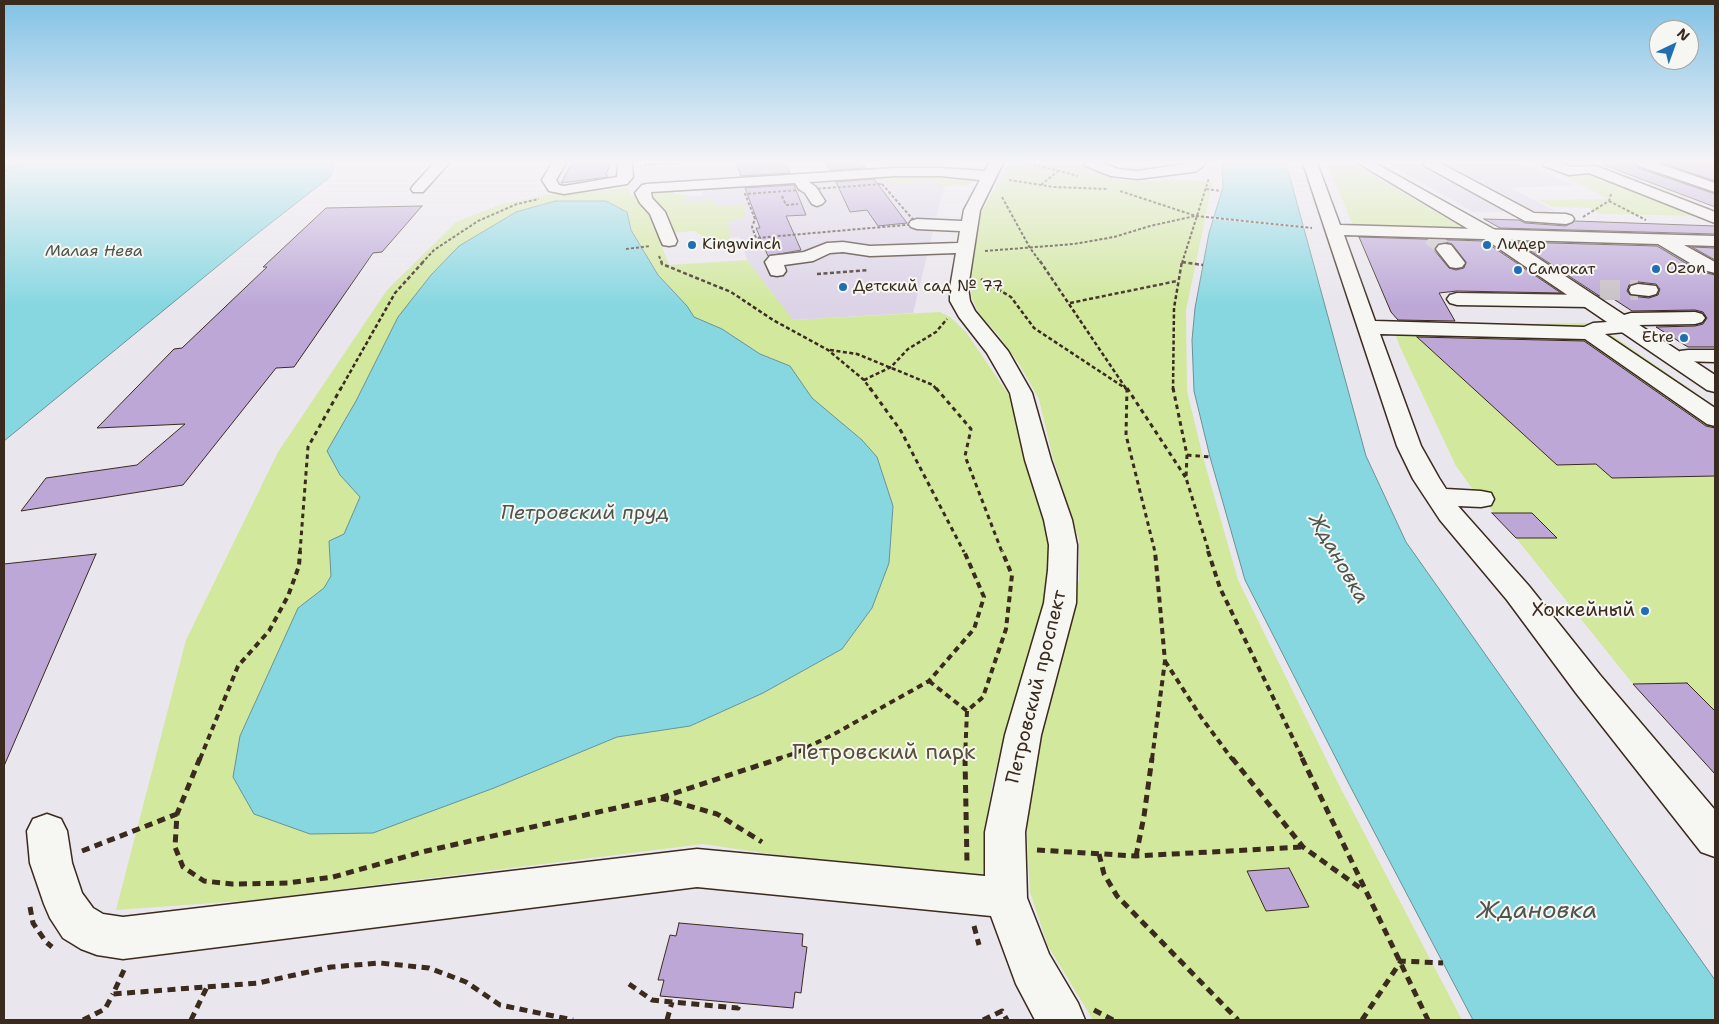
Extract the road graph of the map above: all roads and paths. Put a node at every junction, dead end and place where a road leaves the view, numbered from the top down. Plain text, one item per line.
1 (501, 211) edge
2 (655, 211) edge
3 (974, 211) edge
4 (1010, 211) edge
5 (1180, 211) edge
6 (1198, 211) edge
7 (1322, 211) edge
8 (1453, 211) edge
9 (1457, 211) edge
10 (1518, 211) edge
11 (1593, 211) edge
12 (1628, 211) edge
13 (1693, 211) edge
14 (1196, 216) junction
15 (1579, 219) joint
16 (1646, 220) joint
17 (1715, 220) edge
18 (917, 224) dead end
19 (1326, 229) junction
20 (1497, 235) junction
21 (663, 239) junction
22 (1661, 239) junction
23 (1715, 241) edge
24 (1030, 248) junction
25 (626, 249) dead end
26 (972, 250) junction
27 (1182, 262) junction
28 (1203, 265) dead end
29 (1715, 268) edge
30 (876, 269) dead end
31 (777, 271) joint
32 (1177, 280) junction
33 (1592, 294) junction
34 (1456, 300) dead end
35 (1070, 303) junction
36 (952, 313) dead end
37 (1695, 318) dead end
38 (1630, 323) junction
39 (1367, 327) junction
40 (1590, 332) junction
41 (828, 350) junction
42 (1688, 356) junction
43 (1715, 356) edge
44 (891, 367) junction
45 (1715, 373) edge
46 (864, 380) junction
47 (1715, 386) edge
48 (1128, 389) junction
49 (1715, 419) edge
50 (1187, 455) junction
51 (1210, 457) dead end
52 (1186, 478) junction
53 (1438, 497) junction
54 (1481, 499) dead end
55 (1164, 661) junction
56 (929, 681) junction
57 (967, 711) junction
58 (660, 798) junction
59 (177, 814) junction
60 (1715, 838) edge
61 (49, 847) joint
62 (1099, 854) dead end
63 (1136, 856) dead end
64 (787, 877) junction
65 (1364, 890) junction
66 (987, 896) junction
67 (979, 945) dead end
68 (1401, 961) junction
69 (1443, 963) dead end
70 (126, 967) dead end
71 (629, 984) dead end
72 (207, 987) junction
73 (113, 994) junction
74 (672, 1002) junction
75 (740, 1003) dead end
76 (1073, 1013) edge
77 (83, 1020) edge
78 (191, 1020) edge
79 (573, 1020) edge
80 (667, 1020) edge
81 (983, 1020) edge
82 (1007, 1020) edge
83 (1113, 1020) edge
84 (1238, 1020) edge
85 (1362, 1020) edge
86 (1428, 1020) edge

1 - 59 path
2 - 21 street
3 - 26 street, Петровский проспект
4 - 24 path
5 - 14 path
6 - 14 path
7 - 19 street
8 - 20 street
9 - 20 street
10 - 15 street
11 - 15 path
12 - 16 path
13 - 17 street
14 - 19 path
14 - 24 path
14 - 27 path
16 - 17 street
18 - 26 street
19 - 20 street
19 - 39 street
20 - 22 street
20 - 33 street
21 - 25 path
21 - 41 path
22 - 23 street
22 - 29 street
24 - 26 path
24 - 35 path
26 - 31 street
26 - 48 path
26 - 66 street, Петровский проспект
27 - 28 path
27 - 32 path
30 - 31 path
32 - 35 path
32 - 50 path
33 - 34 street
33 - 38 street
35 - 48 path
36 - 44 path
37 - 38 street
38 - 40 street
38 - 42 street
38 - 47 street
39 - 40 street
39 - 53 street
40 - 49 street
41 - 44 path
41 - 46 path
42 - 43 street
42 - 45 street
44 - 46 path
44 - 57 path
46 - 56 path
48 - 52 path
48 - 55 path
50 - 51 path
50 - 52 path
52 - 65 path
53 - 54 street
53 - 60 street
55 - 63 path
55 - 65 path
56 - 57 path
56 - 58 path
57 - 66 path
58 - 59 path
58 - 64 path
59 - 61 path
61 - 64 street
62 - 84 path
64 - 66 street
65 - 68 path
66 - 67 path
66 - 76 street, Петровский проспект
68 - 69 path
68 - 85 path
68 - 86 path
70 - 73 path
71 - 74 path
72 - 73 path
72 - 78 path
72 - 79 path
73 - 77 path
74 - 75 path
74 - 80 path
76 - 83 path
81 - 82 path

